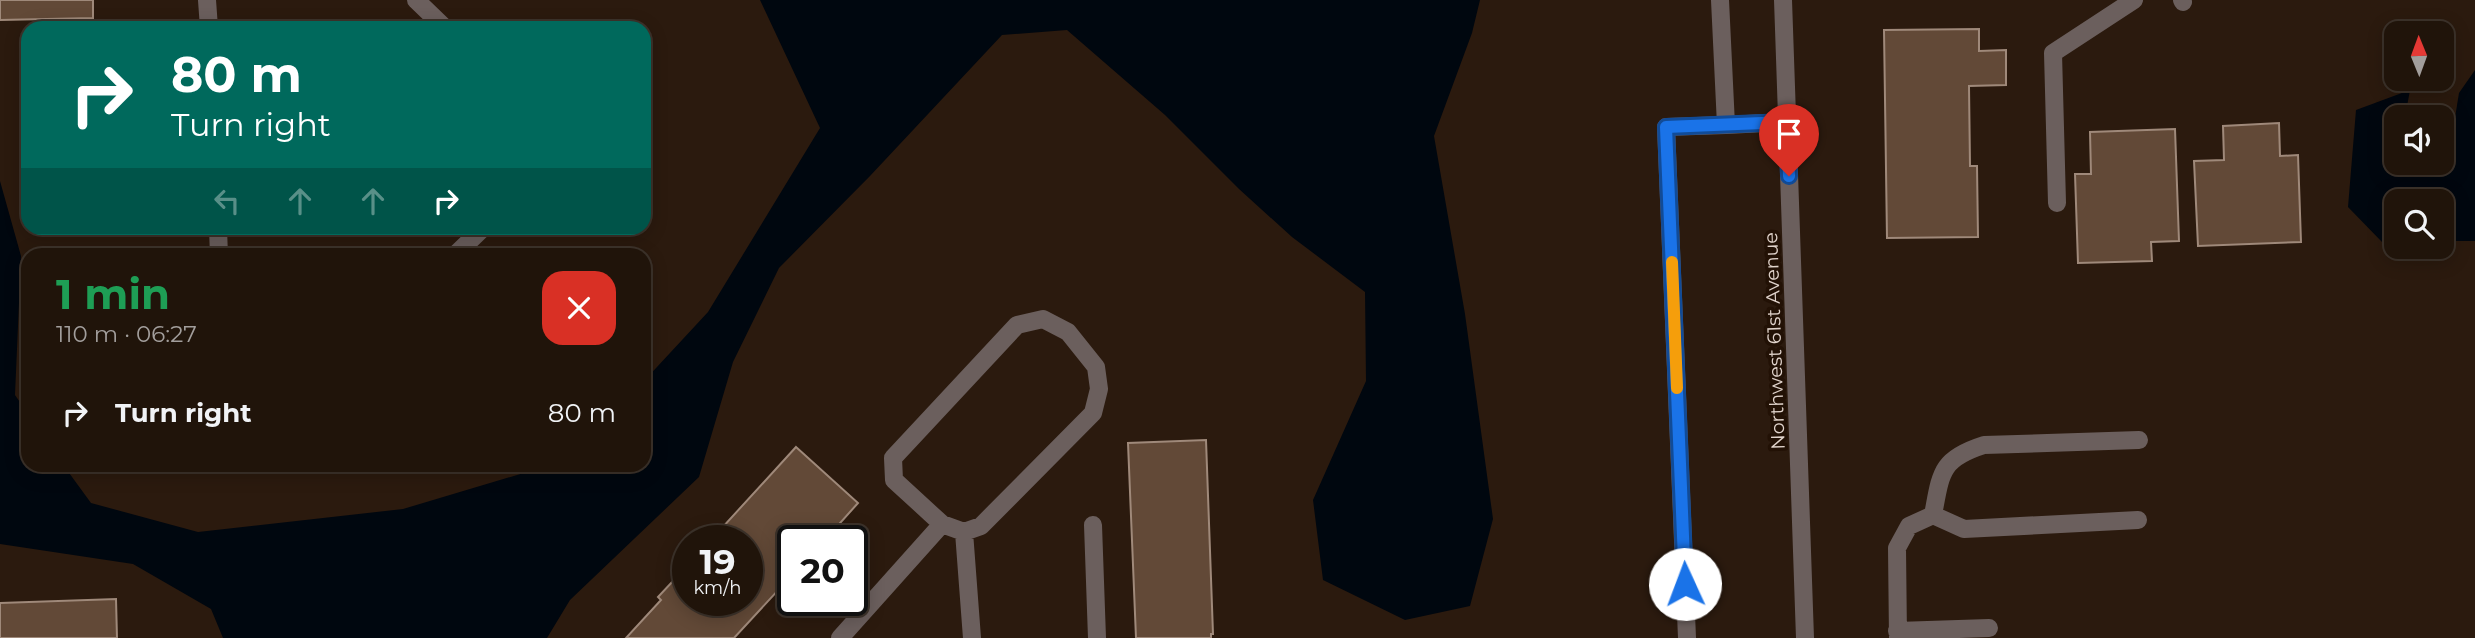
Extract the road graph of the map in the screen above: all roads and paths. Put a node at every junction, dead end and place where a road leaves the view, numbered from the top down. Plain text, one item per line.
1 (207, 0) edge
2 (416, 0) edge
3 (1720, 0) edge
4 (1783, 0) edge
5 (2134, 0) edge
6 (208, 21) edge
7 (438, 21) edge
8 (1787, 122) junction
9 (1726, 125) junction
10 (2057, 203) dead end
11 (476, 235) edge
12 (462, 248) edge
13 (2138, 440) dead end
14 (1933, 515) junction
15 (2138, 520) dead end
16 (942, 524) junction
17 (1093, 525) dead end
18 (964, 532) junction
19 (1989, 628) dead end
20 (1898, 635) edge
21 (840, 638) edge
22 (972, 638) edge
23 (1097, 638) edge
24 (1687, 638) edge
25 (1805, 638) edge

1 - 6 lane
2 - 7 lane
3 - 9 lane
4 - 8 lane, Northwest 61st Avenue
5 - 10 lane
8 - 9 lane
8 - 25 lane, Northwest 61st Avenue
9 - 24 lane
11 - 12 lane
13 - 14 lane
14 - 15 lane
14 - 20 lane
16 - 18 lane
16 - 18 lane
16 - 21 lane
17 - 23 lane
18 - 22 lane
19 - 20 lane

